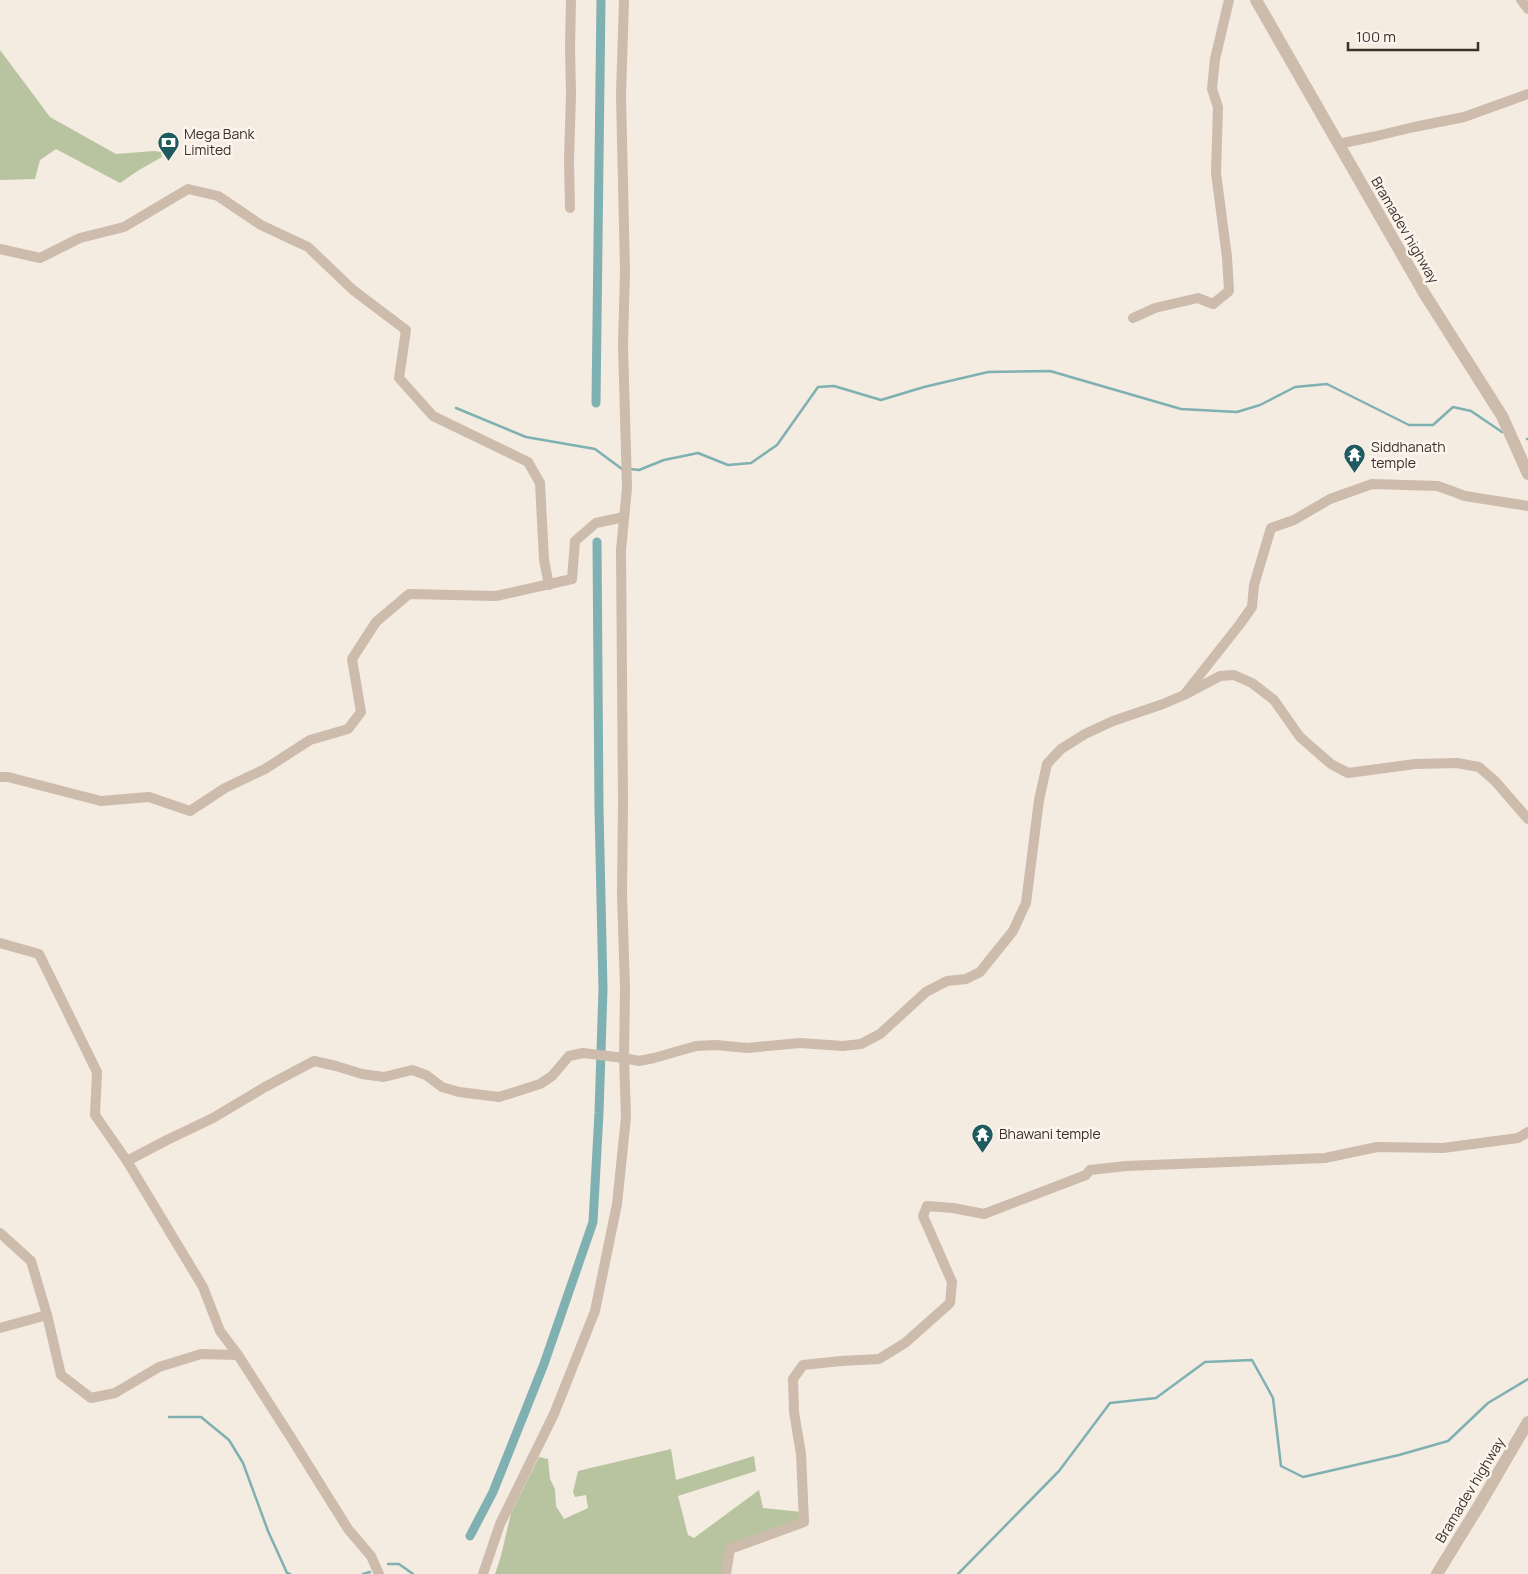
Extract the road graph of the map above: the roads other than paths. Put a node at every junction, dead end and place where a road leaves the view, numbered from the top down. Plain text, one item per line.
1 (572, 0) edge
2 (624, 0) edge
3 (1229, 0) edge
4 (1256, 0) edge
5 (1521, 0) edge
6 (1528, 9) edge
7 (1528, 94) edge
8 (1338, 144) junction
9 (570, 208) dead end
10 (0, 248) edge
11 (1134, 318) dead end
12 (1528, 474) edge
13 (1528, 506) edge
14 (624, 517) junction
15 (549, 585) junction
16 (1184, 695) junction
17 (0, 777) edge
18 (1528, 819) edge
19 (0, 943) edge
20 (624, 1058) junction
21 (1528, 1132) edge
22 (128, 1161) junction
23 (0, 1233) edge
24 (47, 1315) junction
25 (0, 1328) edge
26 (238, 1355) junction
27 (1528, 1422) edge
28 (379, 1574) edge
29 (483, 1574) edge
30 (726, 1574) edge
31 (1437, 1574) edge

1 - 9 street
2 - 14 street
3 - 11 street
4 - 8 street, Bramadev highway
5 - 6 street
7 - 8 street
8 - 12 street, Bramadev highway
10 - 15 street
13 - 16 street
14 - 15 street
14 - 20 street
15 - 17 street
16 - 18 street
16 - 20 street
19 - 22 street
20 - 22 street
20 - 29 street
21 - 30 street
22 - 26 street
23 - 24 street
24 - 25 street
24 - 26 street
26 - 28 street
27 - 31 street, Bramadev highway

